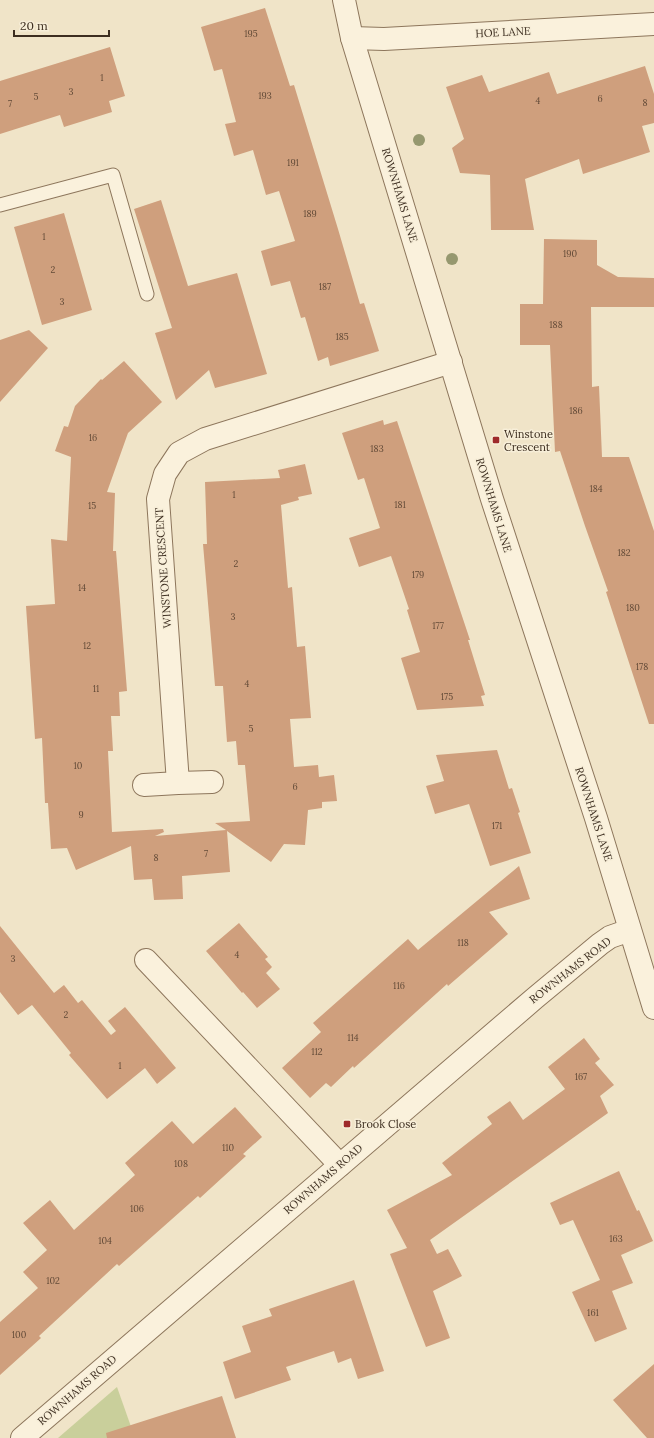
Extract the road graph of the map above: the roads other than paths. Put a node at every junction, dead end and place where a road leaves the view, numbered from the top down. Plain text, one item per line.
1 (344, 0) edge
2 (654, 24) edge
3 (352, 38) junction
4 (0, 204) edge
5 (147, 294) dead end
6 (451, 362) junction
7 (212, 782) dead end
8 (178, 783) junction
9 (144, 785) dead end
10 (630, 930) junction
11 (146, 960) dead end
12 (654, 1008) edge
13 (340, 1165) junction
14 (22, 1438) edge

1 - 3 street, ROWNHAMS LANE
2 - 3 street, HOE LANE
3 - 6 street, ROWNHAMS LANE
4 - 5 lane
6 - 8 street, WINSTONE CRESCENT
6 - 10 street, ROWNHAMS LANE
7 - 8 street
8 - 9 street
10 - 12 street, ROWNHAMS LANE
10 - 13 street, ROWNHAMS ROAD
11 - 13 street
13 - 14 street, ROWNHAMS ROAD

